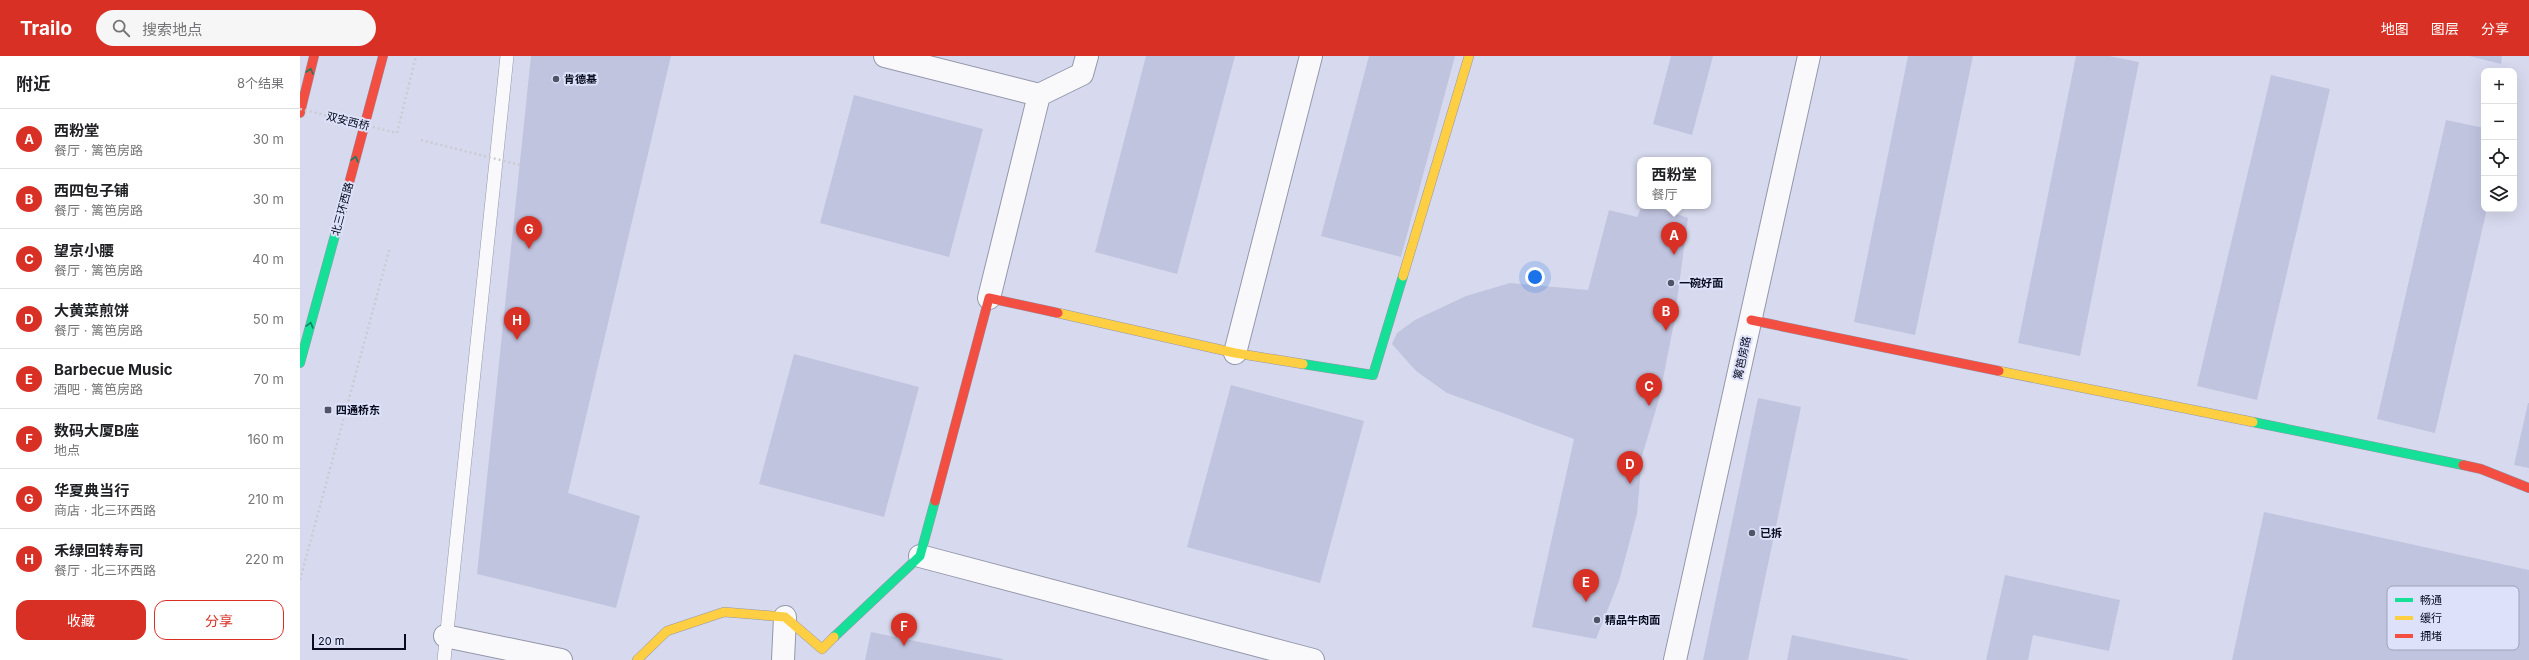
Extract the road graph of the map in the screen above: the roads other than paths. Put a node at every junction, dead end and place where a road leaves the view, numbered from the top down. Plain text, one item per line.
1 (314, 56) edge
2 (383, 56) edge
3 (507, 56) edge
4 (885, 56) edge
5 (1087, 56) edge
6 (1311, 56) edge
7 (1469, 56) edge
8 (1809, 56) edge
9 (1039, 95) junction
10 (300, 113) edge
11 (989, 298) junction
12 (1751, 320) junction
13 (1235, 353) junction
14 (300, 363) edge
15 (2529, 488) edge
16 (920, 556) junction
17 (785, 617) junction
18 (445, 636) junction
19 (444, 660) edge
20 (560, 660) edge
21 (637, 660) edge
22 (783, 660) edge
23 (1313, 660) edge
24 (1675, 660) edge

10 -> 1 main road
14 -> 2 main road, 北三环西路
3 - 18 lane
4 - 9 street
5 - 9 street
6 - 13 street
7 - 13 main road
8 - 12 street, 篱笆房路
9 - 11 street
11 - 13 main road
11 - 16 main road
12 - 15 main road
12 - 24 street, 篱笆房路
16 - 17 main road
16 - 23 street
17 - 21 main road
17 - 22 street
18 - 19 lane
18 - 20 street

